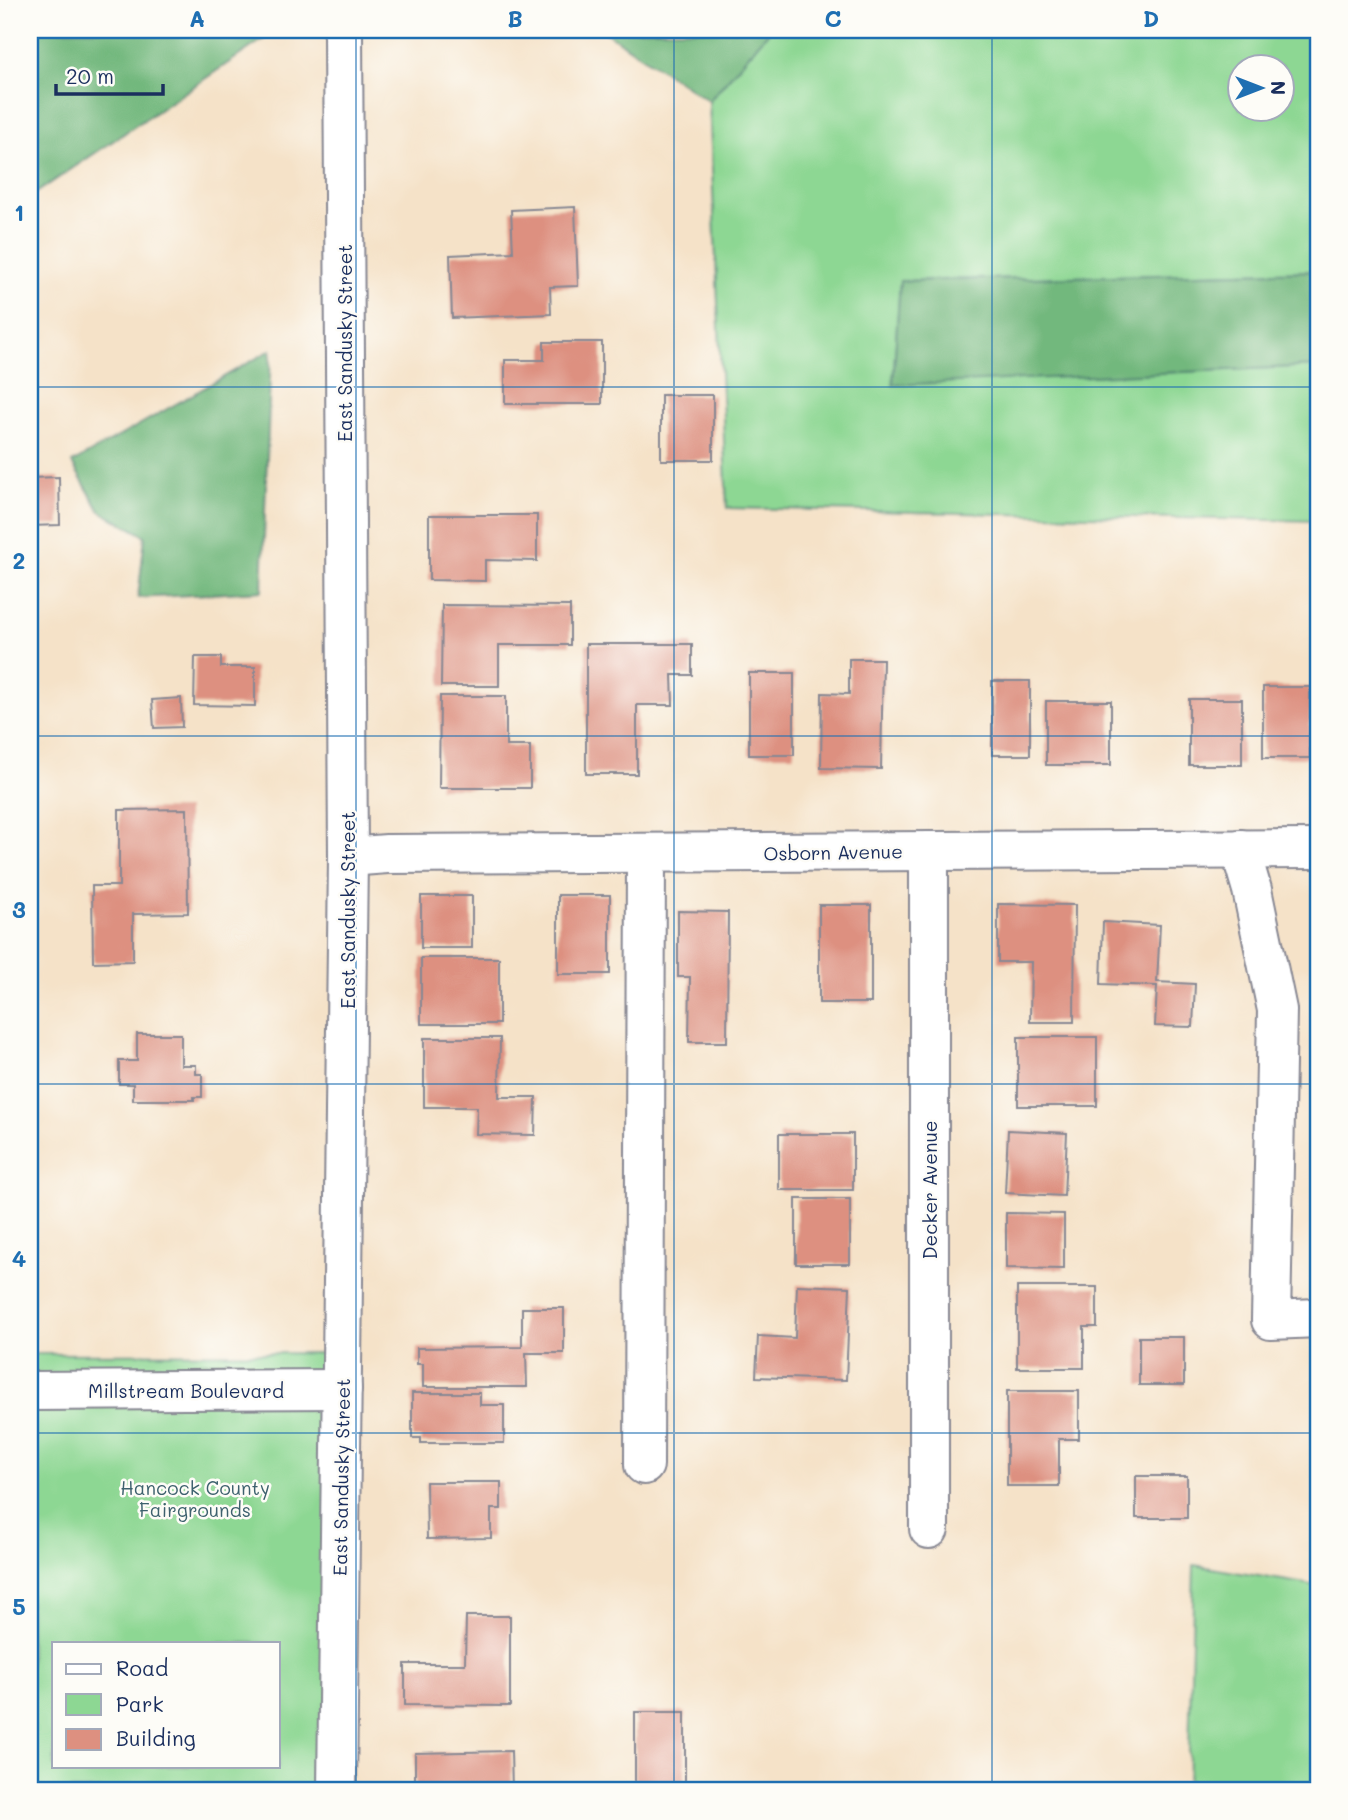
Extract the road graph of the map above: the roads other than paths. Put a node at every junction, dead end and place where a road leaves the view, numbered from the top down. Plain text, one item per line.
1 (343, 30) edge
2 (1240, 849) junction
3 (1318, 849) edge
4 (929, 851) junction
5 (646, 854) junction
6 (348, 857) junction
7 (1318, 1318) edge
8 (342, 1390) junction
9 (30, 1391) edge
10 (644, 1465) dead end
11 (929, 1529) dead end
12 (337, 1790) edge

1 - 6 main road, East Sandusky Street
2 - 3 main road, Osborn Avenue
2 - 4 main road, Osborn Avenue
2 - 7 main road
4 - 5 main road, Osborn Avenue
4 - 11 main road, Decker Avenue
5 - 6 main road, Osborn Avenue
5 - 10 main road
6 - 8 main road, East Sandusky Street
8 - 9 main road, Millstream Boulevard
8 - 12 main road, East Sandusky Street

